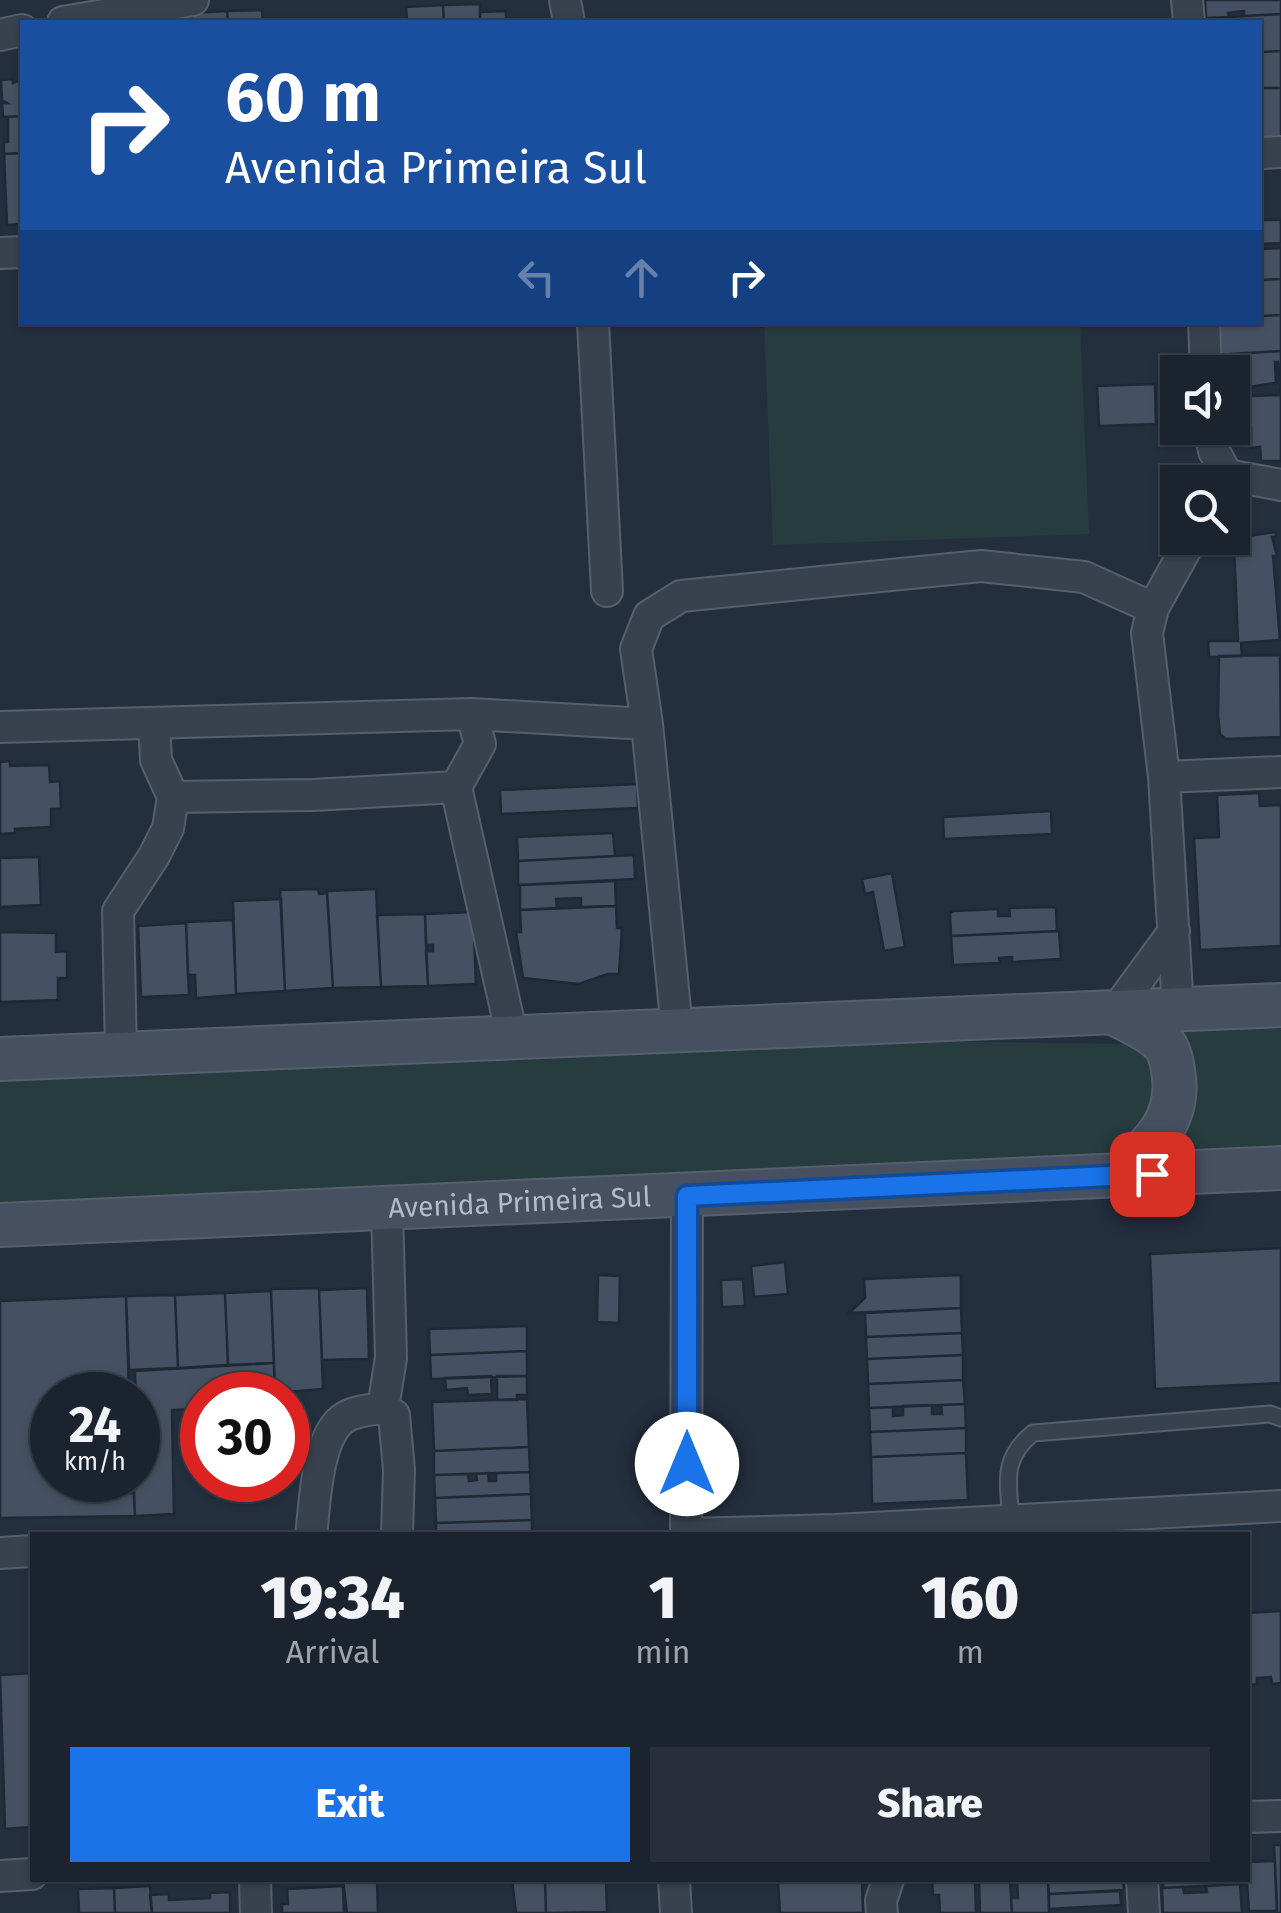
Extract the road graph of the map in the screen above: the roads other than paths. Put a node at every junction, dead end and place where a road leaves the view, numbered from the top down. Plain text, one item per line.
1 (194, 0) edge
2 (102, 19) edge
3 (594, 325) edge
4 (1204, 325) edge
5 (1205, 355) edge
6 (1250, 482) edge
7 (1281, 485) edge
8 (1183, 555) edge
9 (607, 592) dead end
10 (1153, 608) junction
11 (472, 714) junction
12 (154, 723) junction
13 (648, 724) junction
14 (0, 727) edge
15 (1281, 772) edge
16 (1164, 777) junction
17 (456, 787) junction
18 (173, 797) junction
19 (1174, 931) junction
20 (1281, 1005) edge
21 (1178, 1009) junction
22 (1114, 1012) junction
23 (677, 1030) junction
24 (512, 1036) junction
25 (121, 1053) junction
26 (0, 1059) edge
27 (1281, 1168) edge
28 (1120, 1176) junction
29 (687, 1196) junction
30 (387, 1208) junction
31 (0, 1225) edge
32 (383, 1408) junction
33 (1281, 1418) edge
34 (1281, 1506) edge
35 (1011, 1522) junction
36 (311, 1532) edge
37 (398, 1532) edge
38 (686, 1532) edge
39 (740, 1532) edge
40 (30, 1551) edge
41 (0, 1552) edge
42 (1281, 1816) edge
43 (1250, 1818) edge
44 (30, 1874) edge
45 (0, 1876) edge
46 (255, 1882) edge
47 (674, 1882) edge
48 (887, 1882) edge
49 (1142, 1882) edge
50 (256, 1913) edge
51 (676, 1913) edge
52 (882, 1913) edge
53 (1144, 1913) edge

1 - 2 street
3 - 9 street
4 - 5 street
6 - 7 street
8 - 10 street
10 - 13 street
10 - 16 street
11 - 12 street
11 - 13 street
11 - 17 street
12 - 14 street
12 - 18 street
13 - 23 street
15 - 16 street
16 - 19 street
17 - 18 street
17 - 24 street
18 - 25 street
19 - 21 street
19 - 22 street
20 - 21 main road
21 - 22 main road
22 - 23 main road
22 - 28 main road
23 - 24 main road
24 - 25 main road
25 - 26 main road
27 - 28 main road, Avenida Primeira Sul
28 - 29 main road, Avenida Primeira Sul
29 - 30 main road, Avenida Primeira Sul
29 - 38 street
30 - 31 main road, Avenida Primeira Sul
30 - 32 street
32 - 36 street
32 - 37 street
33 - 35 lane
34 - 35 street
35 - 39 street
40 - 41 street
42 - 43 street
44 - 45 street
46 - 50 street
47 - 51 street
48 - 52 street
49 - 53 street

